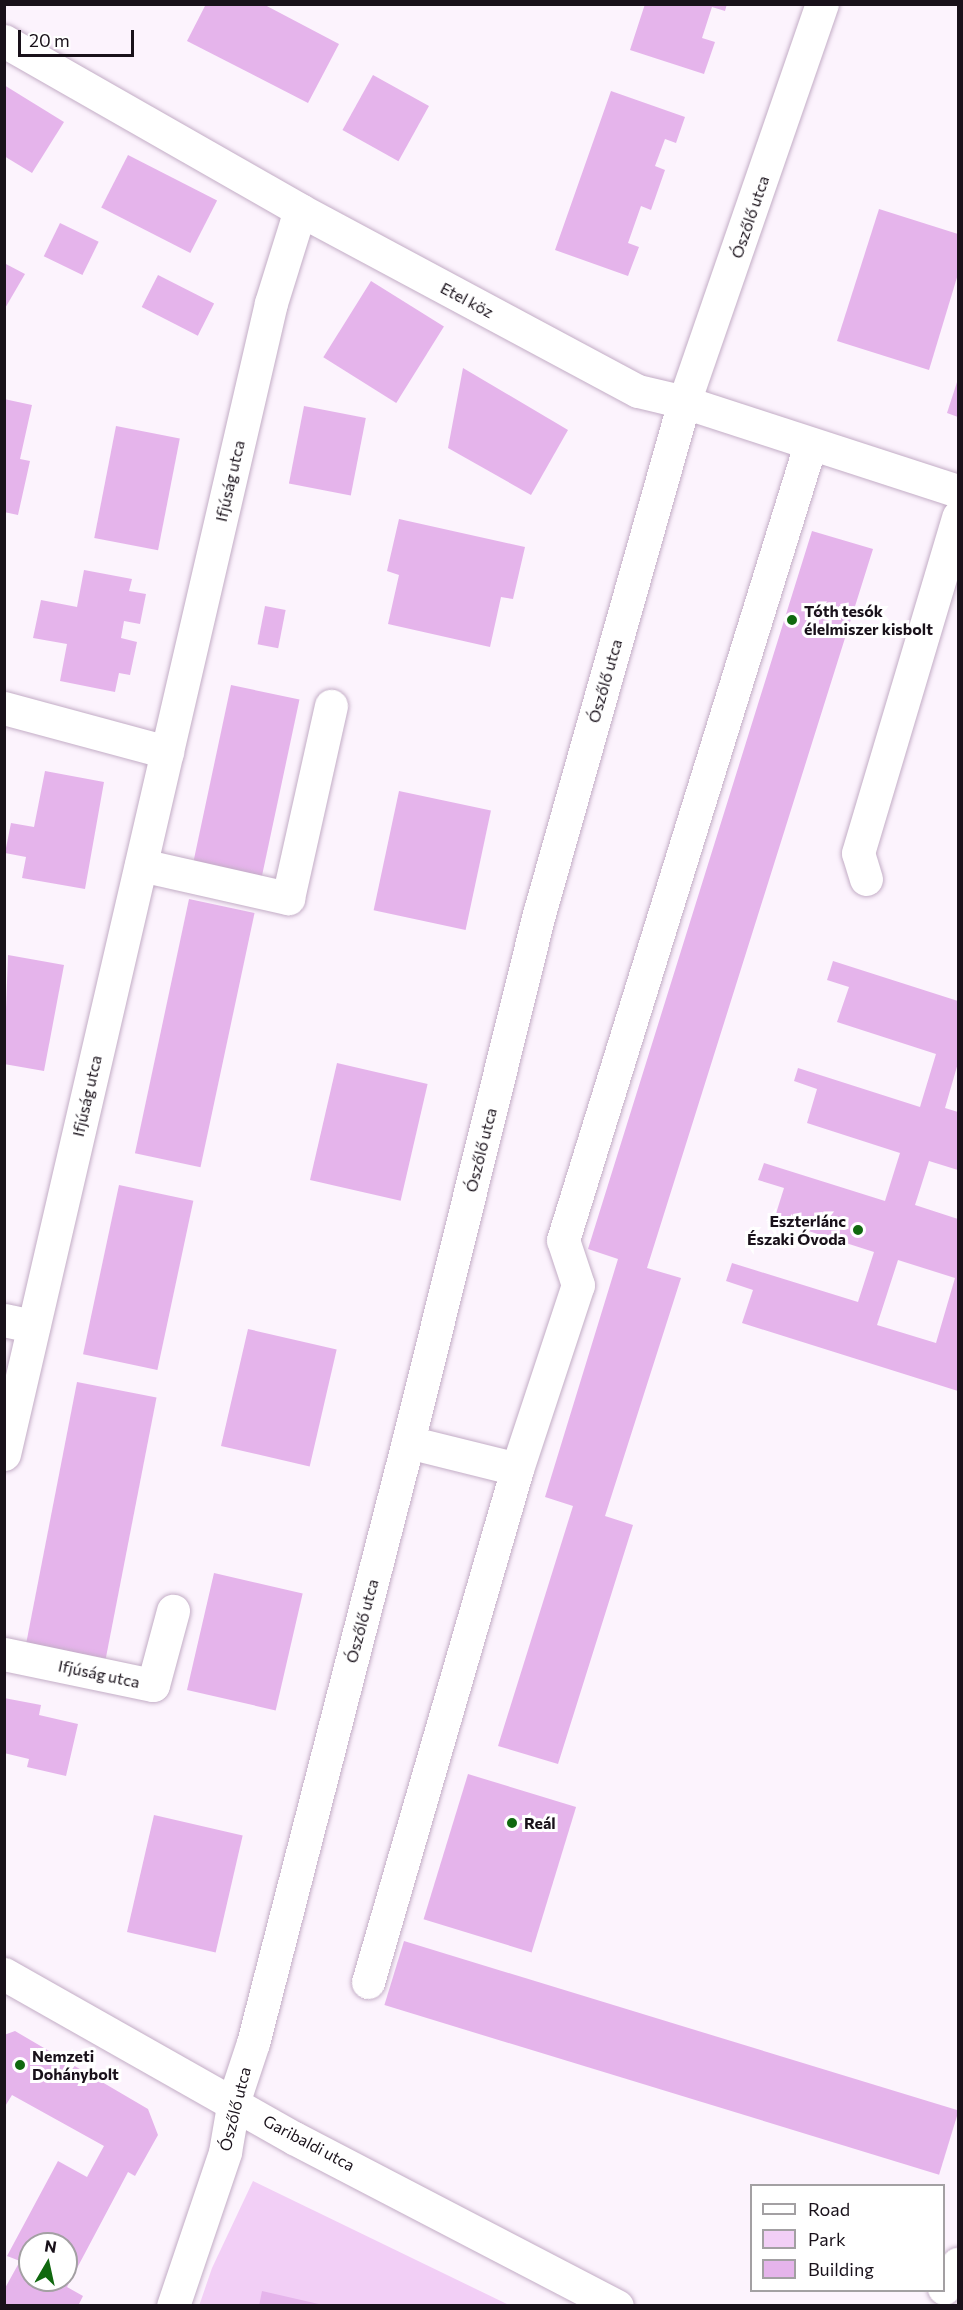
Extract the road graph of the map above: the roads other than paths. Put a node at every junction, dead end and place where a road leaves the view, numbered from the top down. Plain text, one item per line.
1 (822, 4) edge
2 (4, 41) edge
3 (300, 210) junction
4 (684, 402) junction
5 (810, 445) junction
6 (958, 491) edge
7 (958, 518) edge
8 (332, 706) dead end
9 (4, 708) edge
10 (167, 752) junction
11 (141, 865) junction
12 (866, 879) dead end
13 (19, 1323) edge
14 (408, 1442) junction
15 (4, 1454) edge
16 (518, 1469) junction
17 (173, 1611) dead end
18 (4, 1654) edge
19 (4, 1974) edge
20 (368, 1982) dead end
21 (234, 2100) junction
22 (958, 2264) edge
23 (945, 2286) edge
24 (941, 2292) edge
25 (173, 2306) edge
26 (617, 2306) edge
27 (933, 2306) edge

1 - 4 street, Ószőlő utca
2 - 3 street, Etel köz
3 - 4 street, Etel köz
3 - 10 street, Ifjúság utca
4 - 5 street, Etel köz
4 - 14 street, Ószőlő utca
5 - 6 street, Etel köz
5 - 16 street
7 - 12 street
8 - 11 street
9 - 10 street
10 - 11 street, Ifjúság utca
11 - 13 street, Ifjúság utca
13 - 15 street, Ifjúság utca
14 - 16 street
14 - 21 street, Ószőlő utca
16 - 20 street
17 - 18 street, Ifjúság utca
19 - 21 street, Garibaldi utca
21 - 25 street, Ószőlő utca
21 - 26 street, Garibaldi utca
22 - 23 street
24 - 27 street

